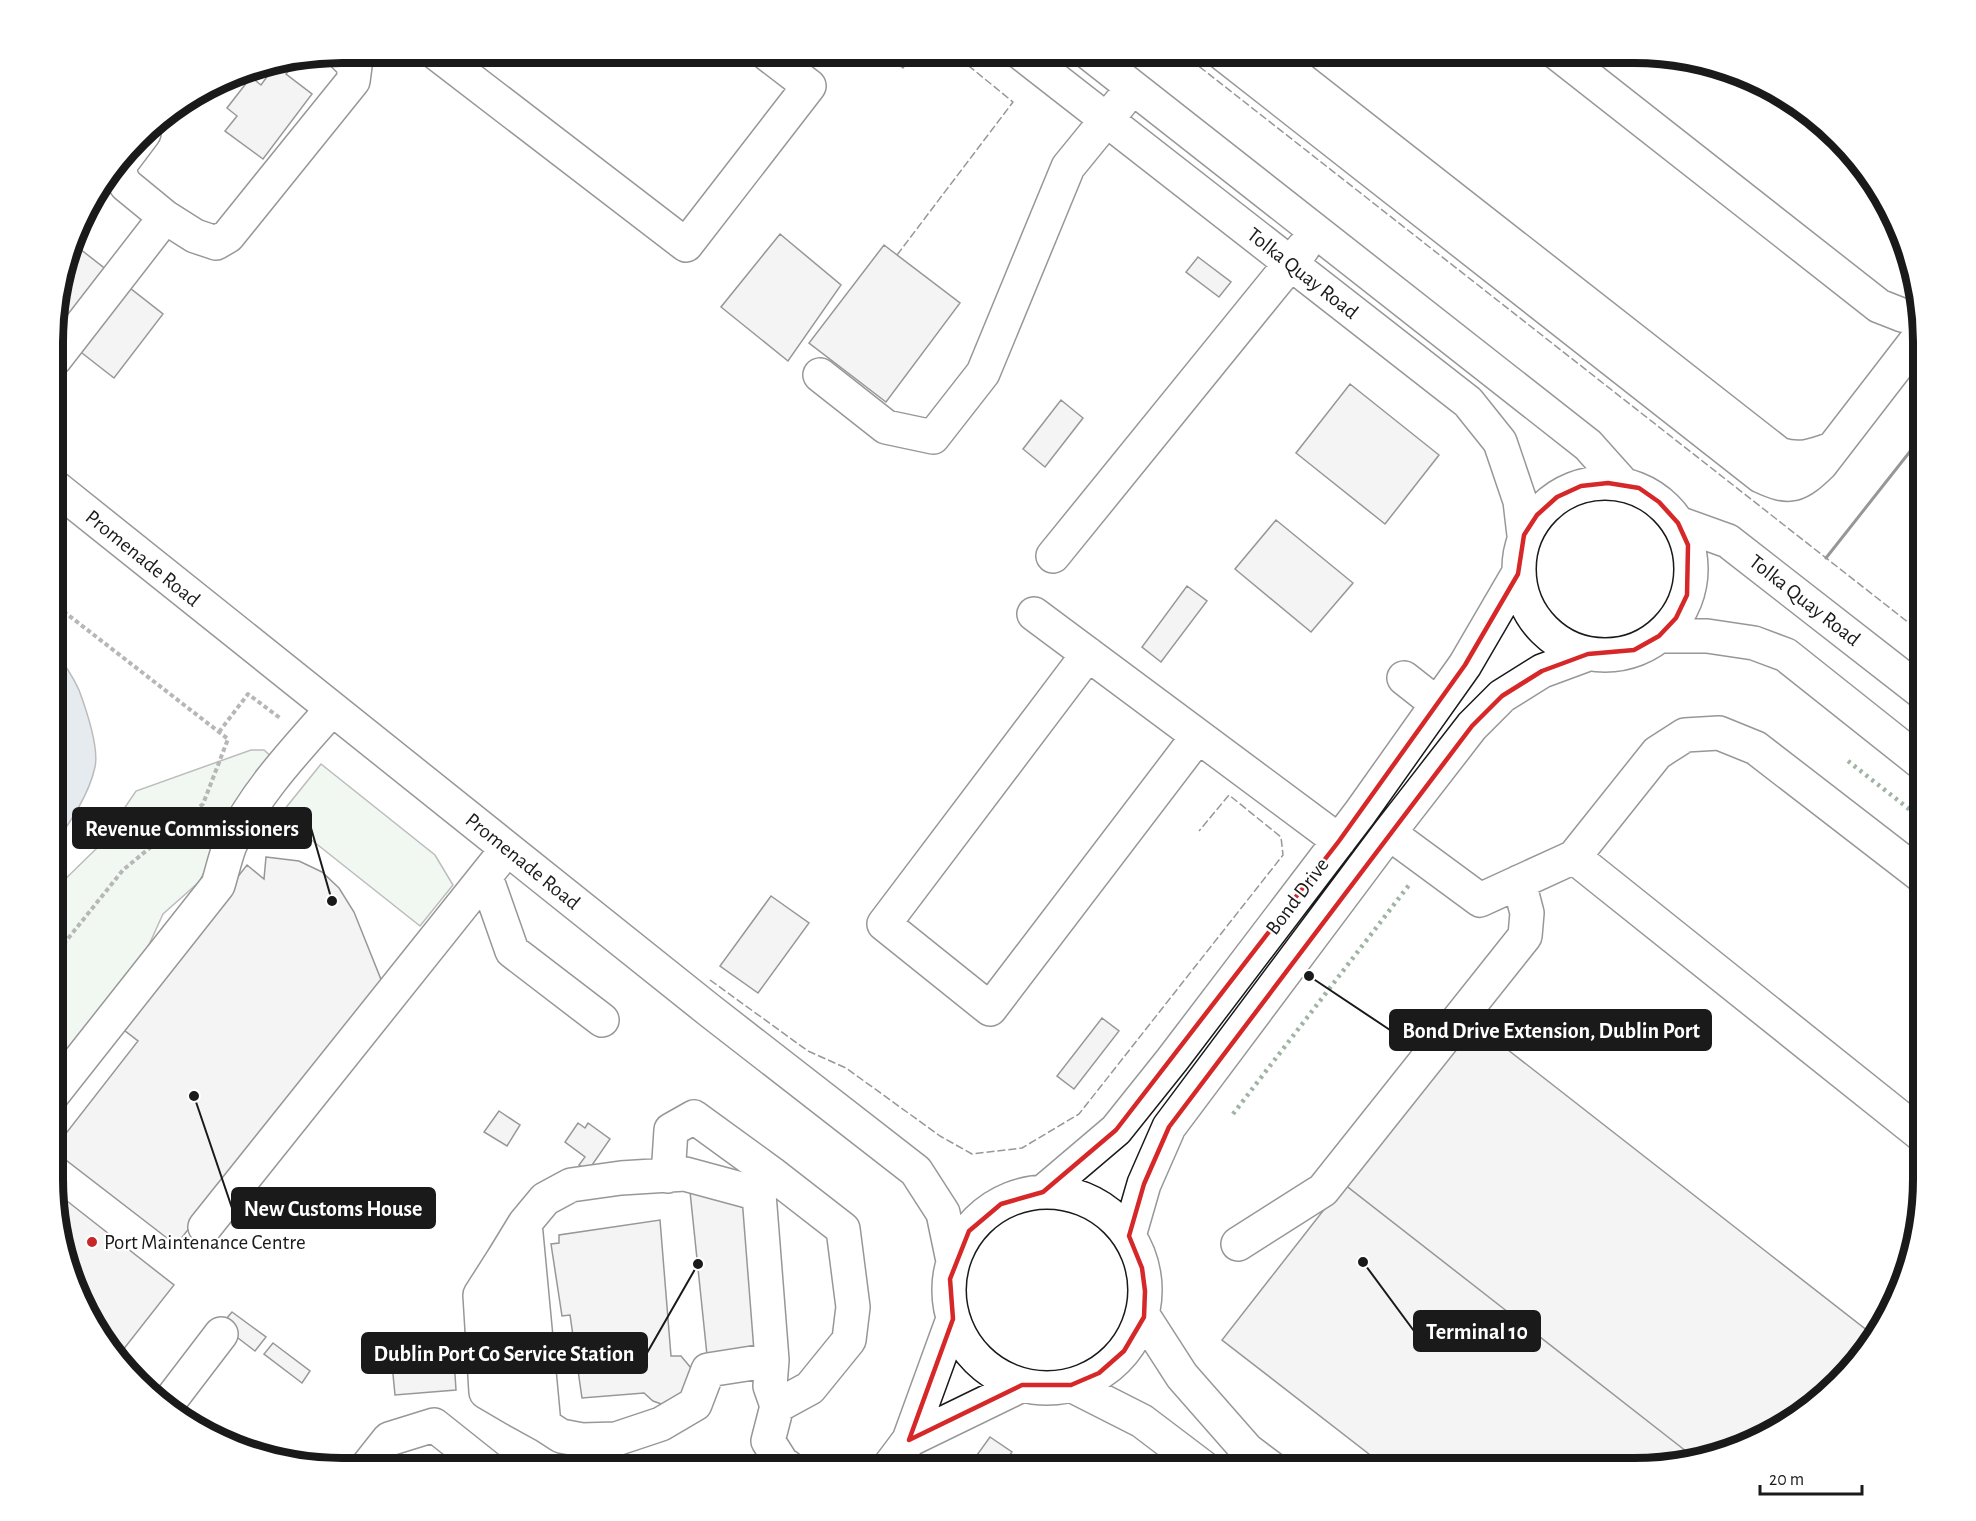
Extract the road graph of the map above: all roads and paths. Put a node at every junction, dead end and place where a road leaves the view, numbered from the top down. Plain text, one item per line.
1 (352, 63) edge
2 (450, 63) edge
3 (779, 63) edge
4 (1034, 63) edge
5 (1102, 63) edge
6 (1235, 63) edge
7 (1280, 63) edge
8 (1570, 63) edge
9 (1133, 88) junction
10 (1106, 119) junction
11 (121, 173) edge
12 (165, 217) junction
13 (1316, 231) junction
14 (1290, 264) junction
15 (1912, 317) edge
16 (1913, 345) edge
17 (63, 349) edge
18 (820, 375) dead end
19 (1832, 449) junction
20 (1622, 483) junction
21 (63, 493) edge
22 (1678, 523) junction
23 (1524, 535) junction
24 (1053, 556) dead end
25 (1518, 574) junction
26 (63, 611) edge
27 (1034, 614) dead end
28 (1659, 636) junction
29 (1088, 654) junction
30 (1588, 654) junction
31 (1404, 678) dead end
32 (1913, 685) edge
33 (1437, 704) junction
34 (333, 709) junction
35 (219, 732) junction
36 (1198, 736) junction
37 (306, 738) junction
38 (1913, 756) edge
39 (1389, 833) junction
40 (1339, 841) junction
41 (507, 849) junction
42 (1574, 857) junction
43 (1913, 869) edge
44 (486, 876) junction
45 (1519, 882) junction
46 (63, 945) edge
47 (602, 1020) dead end
48 (63, 1081) edge
49 (1913, 1128) edge
50 (668, 1176) junction
51 (765, 1184) junction
52 (1043, 1192) junction
53 (525, 1222) junction
54 (205, 1227) dead end
55 (1129, 1236) junction
56 (1238, 1244) dead end
57 (953, 1261) junction
58 (1144, 1317) junction
59 (953, 1319) junction
60 (222, 1334) dead end
61 (771, 1360) junction
62 (1022, 1385) junction
63 (1071, 1385) junction
64 (171, 1399) edge
65 (777, 1406) junction
66 (544, 1425) junction
67 (909, 1440) junction
68 (374, 1458) edge
69 (475, 1458) edge
70 (779, 1458) edge
71 (896, 1458) edge
72 (1191, 1458) edge
73 (1258, 1458) edge

1 - 12 street
2 - 3 street
4 - 10 street, Tolka Quay Road
5 - 9 street, Tolka Quay Road
6 - 19 street
7 - 19 street
8 - 15 street
9 - 10 street
9 - 13 street, Tolka Quay Road
10 - 14 street, Tolka Quay Road
10 - 18 street
11 - 12 street
12 - 17 street
13 - 14 street
13 - 20 street, Tolka Quay Road
14 - 23 street, Tolka Quay Road
14 - 24 street
16 - 19 street
20 - 22 street
20 - 23 street
21 - 34 street, Promenade Road
22 - 28 street
22 - 32 street, Tolka Quay Road
23 - 25 street
25 - 30 street
25 - 33 street, Bond Drive
26 - 35 path
27 - 29 street
28 - 30 street
28 - 38 street
29 - 36 street
29 - 36 street
30 - 39 street, Bond Drive
31 - 33 street
33 - 40 street, Bond Drive
34 - 37 street
34 - 41 street, Promenade Road
35 - 37 path
35 - 46 path
36 - 40 street
37 - 48 street
39 - 45 street
39 - 55 street, Bond Drive
40 - 52 street, Bond Drive
41 - 44 street
41 - 57 street, Promenade Road
42 - 43 street
42 - 45 street
42 - 49 street
44 - 47 street
44 - 54 street
45 - 56 street
50 - 51 street
50 - 51 street
50 - 53 street
51 - 61 street
51 - 65 street
52 - 55 street
52 - 57 street
53 - 66 street
53 - 66 street
55 - 58 street
57 - 59 street
58 - 63 street
58 - 73 street
59 - 62 street
59 - 67 street
60 - 64 street
61 - 65 street
61 - 66 street
62 - 63 street
62 - 67 street
63 - 72 street
65 - 70 street
67 - 71 street
68 - 69 street

